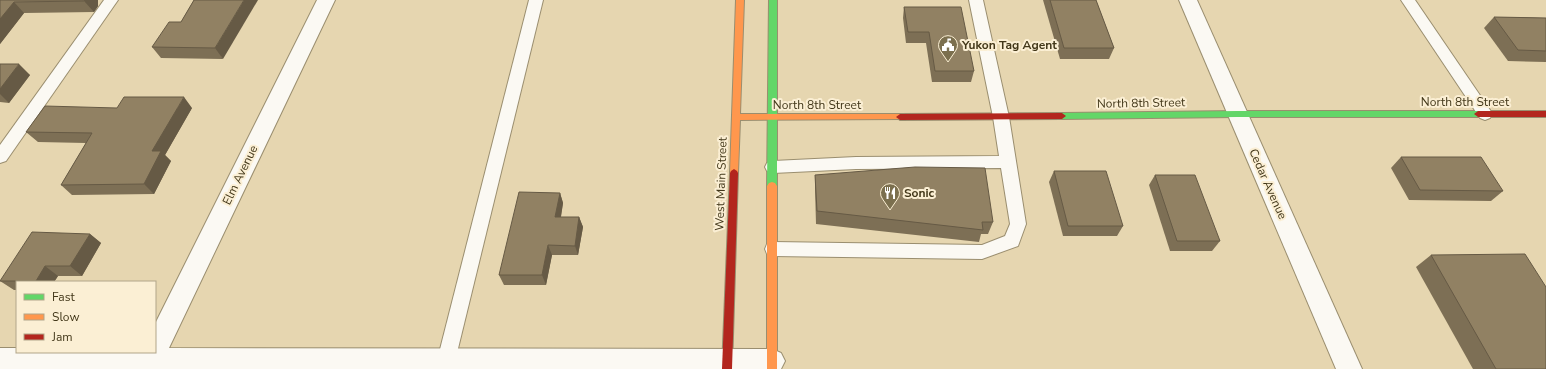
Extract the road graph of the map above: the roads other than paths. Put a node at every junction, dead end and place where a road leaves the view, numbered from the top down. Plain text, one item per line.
1 (111, 0) edge
2 (326, 0) edge
3 (536, 0) edge
4 (740, 0) edge
5 (773, 0) edge
6 (976, 0) edge
7 (1188, 0) edge
8 (1408, 0) edge
9 (1237, 114) junction
10 (1485, 114) junction
11 (1546, 114) edge
12 (736, 117) junction
13 (773, 117) junction
14 (1001, 117) junction
15 (0, 157) edge
16 (1008, 162) junction
17 (773, 167) junction
18 (773, 249) junction
19 (156, 348) edge
20 (151, 358) edge
21 (0, 360) edge
22 (445, 365) edge
23 (727, 365) edge
24 (772, 365) edge
25 (1349, 369) edge

1 - 15 lane
2 - 19 street, Elm Avenue
3 - 22 lane
4 - 12 main road, West Main Street
5 - 13 main road
6 - 14 lane
7 - 9 street, Cedar Avenue
8 - 10 lane
9 - 10 main road, North 8th Street
9 - 14 main road, North 8th Street
9 - 25 street, Cedar Avenue
10 - 11 main road, North 8th Street
12 - 13 main road, North 8th Street
12 - 23 main road, West Main Street
13 - 14 main road, North 8th Street
13 - 17 main road
14 - 16 lane
16 - 17 lane
16 - 18 lane
17 - 18 main road
18 - 24 main road
20 - 21 street
20 - 22 street
22 - 23 street
23 - 24 street

